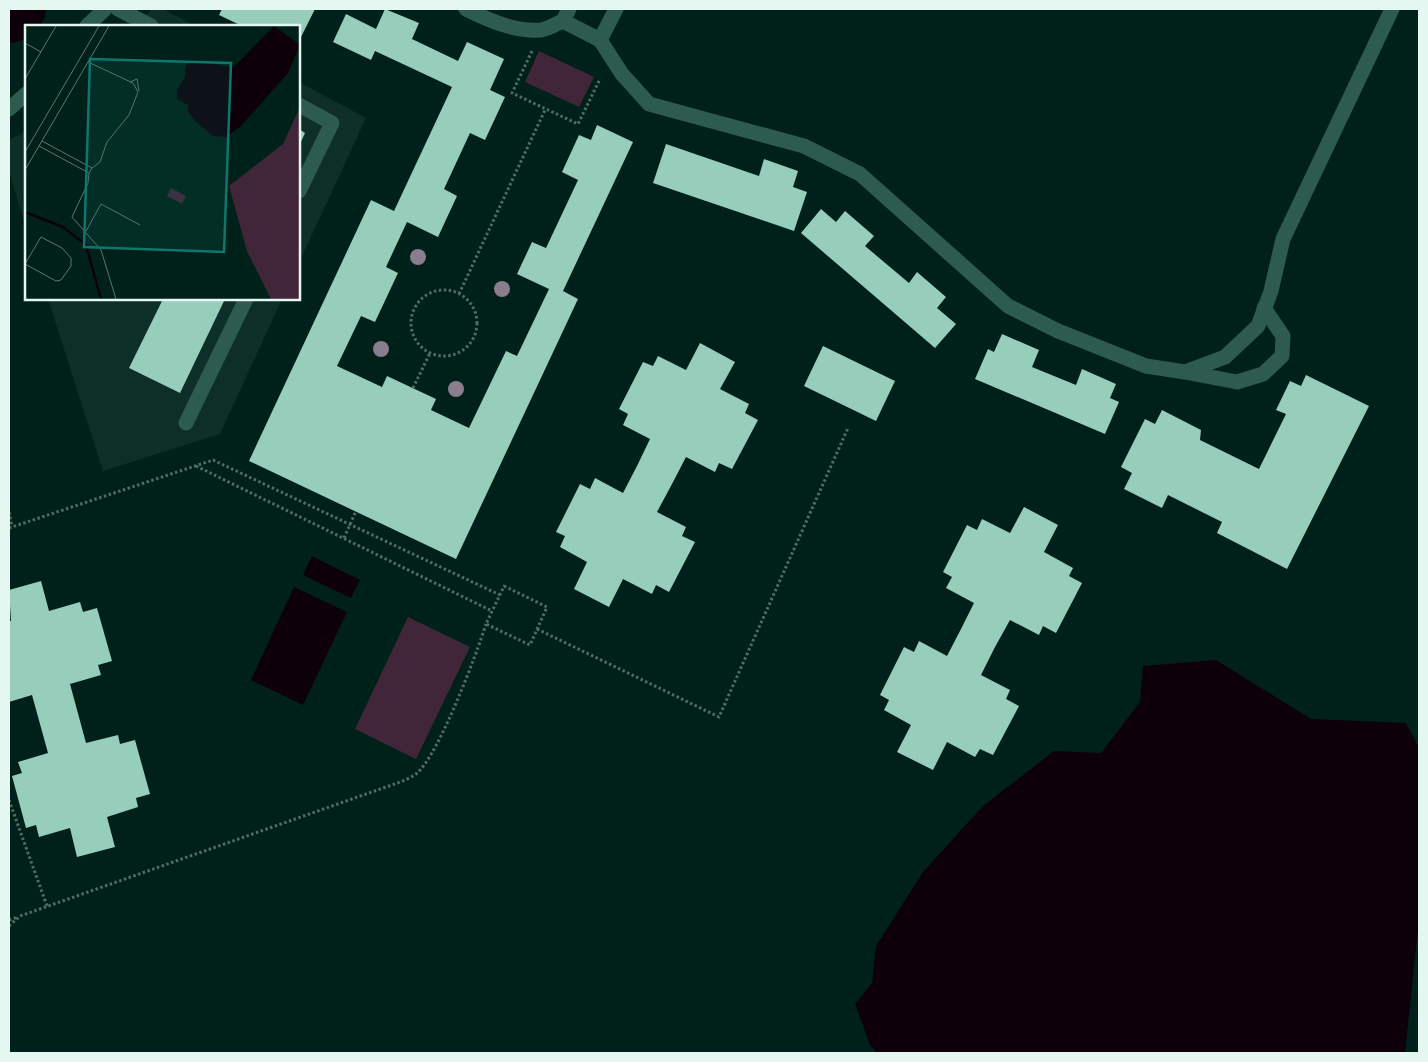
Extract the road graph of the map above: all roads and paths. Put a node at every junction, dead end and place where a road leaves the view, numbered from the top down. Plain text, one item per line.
1 (105, 9) edge
2 (118, 9) edge
3 (466, 9) edge
4 (616, 9) edge
5 (1392, 9) edge
6 (566, 15) edge
7 (88, 25) edge
8 (149, 25) edge
9 (542, 30) junction
10 (600, 40) junction
11 (611, 57) junction
12 (25, 95) edge
13 (300, 106) edge
14 (9, 109) edge
15 (545, 110) junction
16 (300, 189) edge
17 (459, 294) junction
18 (246, 300) edge
19 (1264, 308) junction
20 (430, 353) junction
21 (1185, 372) junction
22 (413, 388) dead end
23 (186, 423) dead end
24 (848, 428) dead end
25 (196, 466) junction
26 (356, 511) dead end
27 (9, 512) edge
28 (350, 524) junction
29 (11, 527) edge
30 (344, 538) junction
31 (500, 595) junction
32 (492, 611) junction
33 (486, 624) junction
34 (537, 629) junction
35 (9, 800) edge
36 (47, 906) junction
37 (20, 916) junction
38 (9, 920) edge
39 (9, 926) edge

1 - 7 lane
2 - 8 lane
3 - 9 lane
4 - 10 lane
5 - 19 lane
6 - 9 lane
6 - 10 lane
9 - 15 path
10 - 11 lane
11 - 15 path
11 - 21 lane
12 - 14 lane
13 - 16 lane
15 - 17 path
17 - 20 path
17 - 20 path
18 - 23 lane
19 - 21 lane
19 - 21 lane
20 - 22 path
24 - 34 path
25 - 28 path
25 - 29 path
25 - 30 path
26 - 28 path
27 - 29 path
28 - 30 path
28 - 31 path
30 - 32 path
31 - 32 path
31 - 34 path
32 - 33 path
33 - 34 path
33 - 36 path
35 - 36 path
36 - 37 path
37 - 38 path
37 - 39 path

